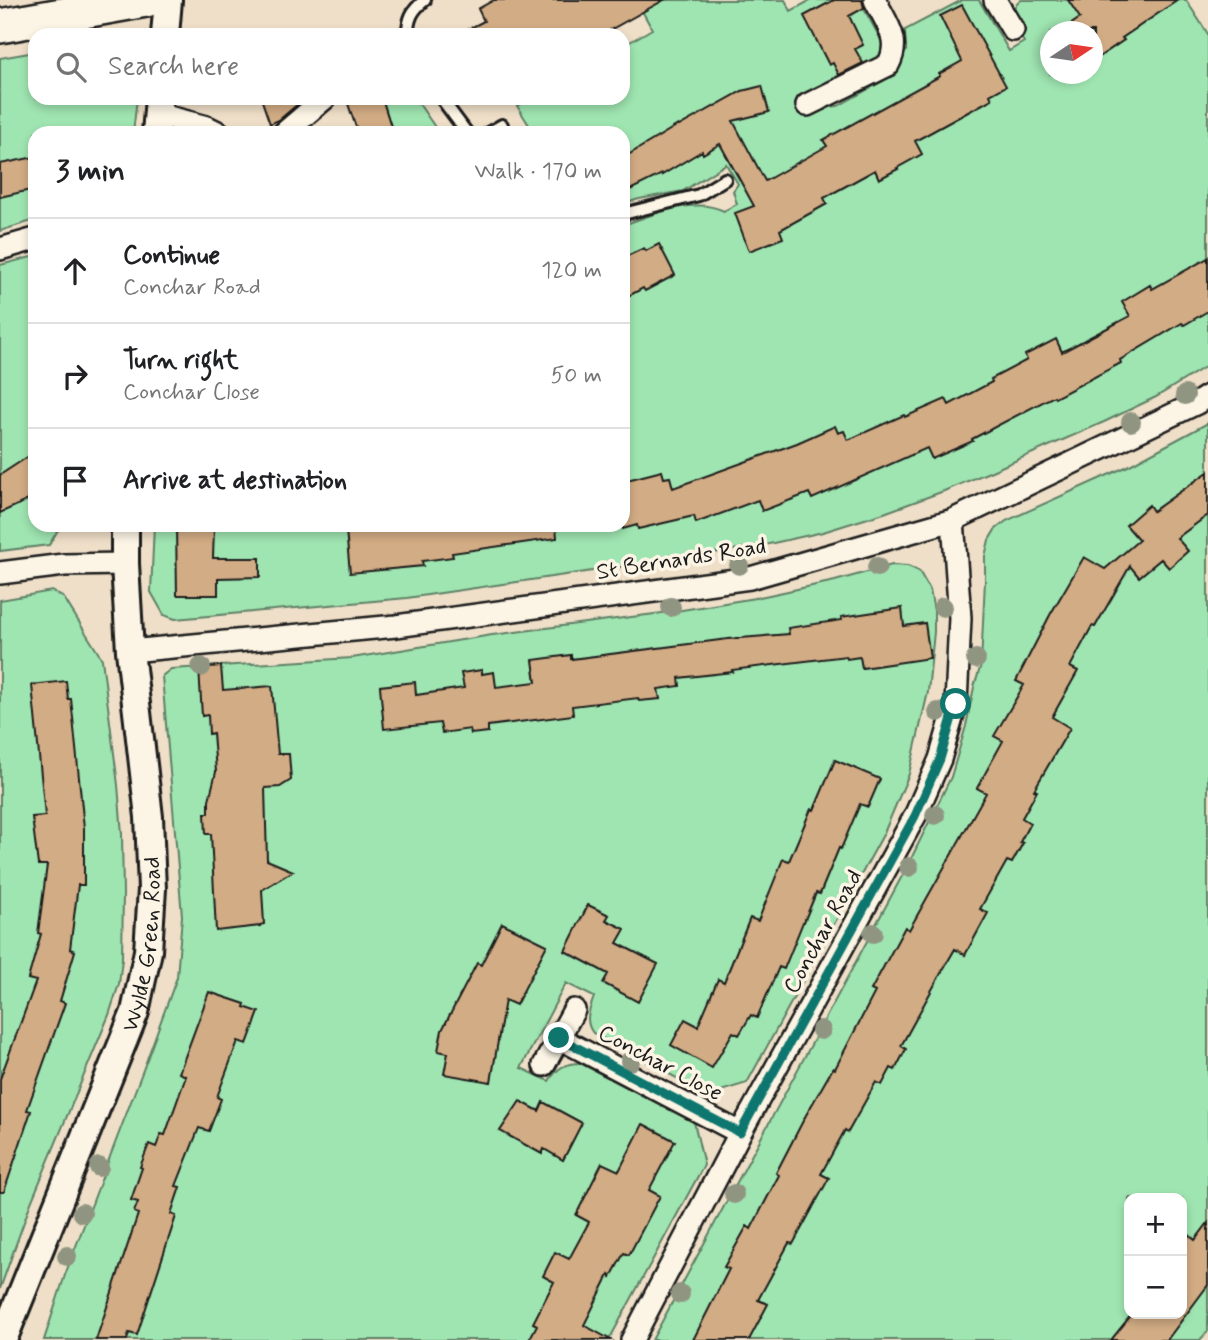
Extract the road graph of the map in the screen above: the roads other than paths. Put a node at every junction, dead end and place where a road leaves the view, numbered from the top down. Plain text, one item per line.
1 (145, 0) edge
2 (168, 0) edge
3 (425, 0) edge
4 (875, 0) edge
5 (999, 1) edge
6 (0, 26) edge
7 (165, 28) edge
8 (408, 28) edge
9 (1013, 30) dead end
10 (317, 105) edge
11 (446, 105) edge
12 (807, 105) dead end
13 (157, 115) edge
14 (203, 126) edge
15 (292, 126) edge
16 (462, 126) edge
17 (725, 179) dead end
18 (630, 212) edge
19 (28, 241) edge
20 (0, 249) edge
21 (1208, 396) edge
22 (953, 520) junction
23 (125, 532) edge
24 (125, 564) junction
25 (0, 573) edge
26 (130, 651) junction
27 (574, 1010) dead end
28 (559, 1038) junction
29 (544, 1065) dead end
30 (740, 1133) junction
31 (3, 1340) edge
32 (632, 1340) edge

1 - 6 main road
2 - 7 street
3 - 8 lane
4 - 12 street
5 - 9 street
10 - 15 street
11 - 16 lane
13 - 14 street
17 - 18 lane
19 - 20 street
21 - 22 street, St Bernards Road
22 - 26 street, St Bernards Road
22 - 30 street, Conchar Road
23 - 24 street, Wylde Green Road
24 - 25 street
24 - 26 street, Wylde Green Road
26 - 31 street, Wylde Green Road
27 - 28 street, Conchar Close
28 - 29 street, Conchar Close
28 - 30 street, Conchar Close
30 - 32 street, Conchar Road

